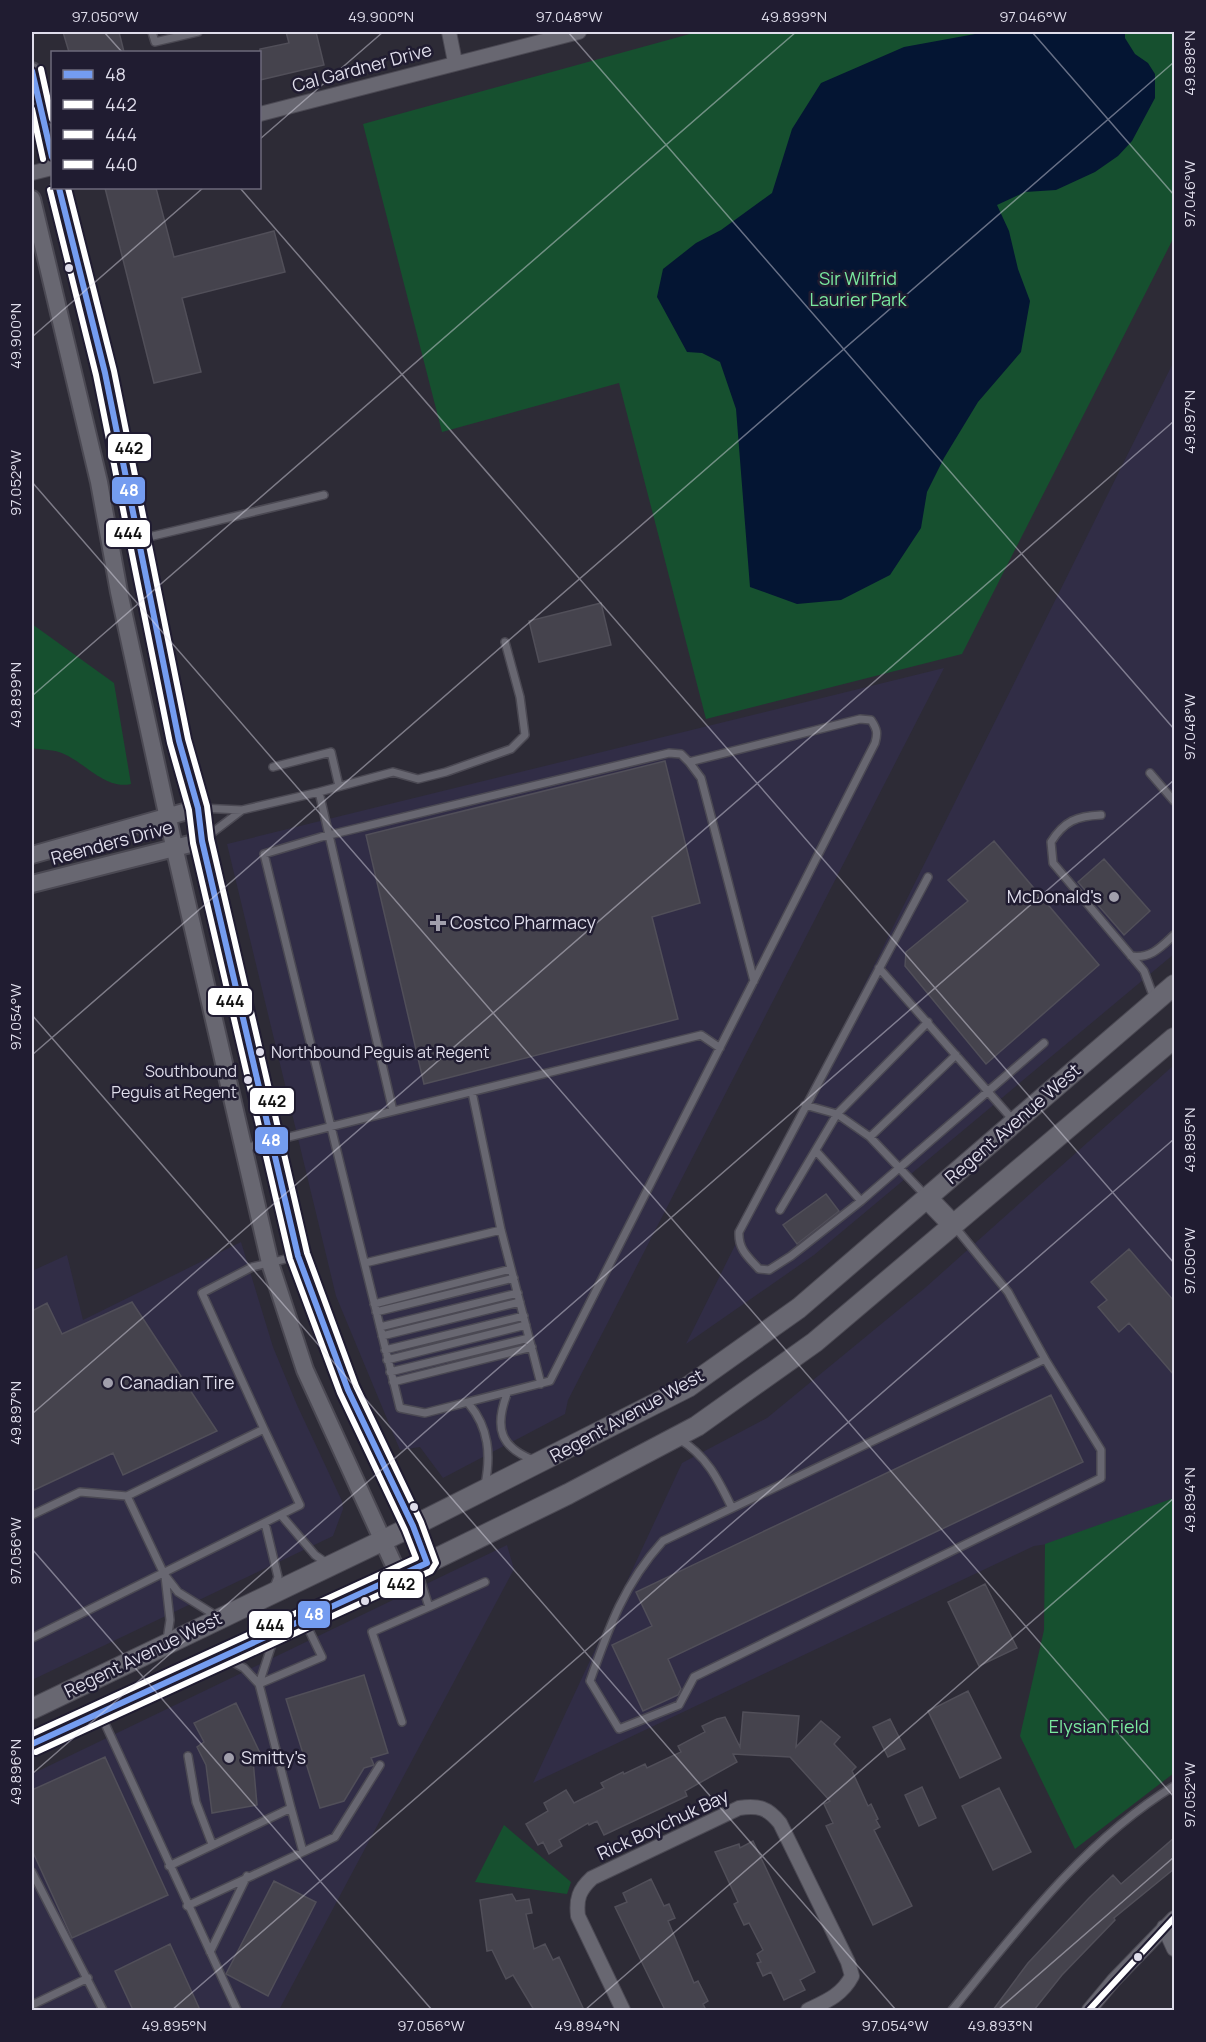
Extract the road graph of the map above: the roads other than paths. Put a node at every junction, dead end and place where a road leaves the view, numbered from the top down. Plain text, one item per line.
1 (152, 32) edge
2 (198, 32) edge
3 (449, 32) edge
4 (579, 32) edge
5 (455, 62) junction
6 (32, 71) edge
7 (261, 114) edge
8 (51, 153) edge
9 (51, 168) edge
10 (32, 173) edge
11 (59, 189) edge
12 (32, 199) edge
13 (324, 495) dead end
14 (140, 539) junction
15 (111, 546) junction
16 (505, 642) dead end
17 (689, 762) junction
18 (273, 767) dead end
19 (1150, 773) dead end
20 (339, 786) junction
21 (319, 792) junction
22 (1174, 801) edge
23 (198, 808) junction
24 (242, 810) junction
25 (1101, 814) dead end
26 (169, 817) junction
27 (331, 834) junction
28 (202, 841) junction
29 (174, 846) junction
30 (32, 855) edge
31 (928, 877) dead end
32 (32, 884) edge
33 (1174, 935) edge
34 (1131, 956) junction
35 (879, 968) junction
36 (754, 981) junction
37 (1174, 985) edge
38 (1154, 1003) junction
39 (928, 1022) junction
40 (1174, 1038) edge
41 (1044, 1043) dead end
42 (720, 1048) junction
43 (956, 1055) junction
44 (472, 1092) junction
45 (989, 1092) junction
46 (805, 1106) junction
47 (393, 1111) junction
48 (837, 1114) junction
49 (1015, 1122) junction
50 (333, 1126) junction
51 (870, 1137) junction
52 (272, 1142) junction
53 (244, 1148) junction
54 (816, 1151) junction
55 (899, 1167) junction
56 (927, 1198) junction
57 (861, 1202) junction
58 (780, 1209) dead end
59 (953, 1225) junction
60 (501, 1230) junction
61 (298, 1256) junction
62 (270, 1263) junction
63 (365, 1263) junction
64 (511, 1269) junction
65 (514, 1278) junction
66 (518, 1293) junction
67 (520, 1302) junction
68 (374, 1304) junction
69 (376, 1312) junction
70 (524, 1316) junction
71 (526, 1325) junction
72 (380, 1327) junction
73 (382, 1336) junction
74 (529, 1338) junction
75 (532, 1347) junction
76 (385, 1350) junction
77 (387, 1359) junction
78 (1044, 1359) junction
79 (390, 1372) junction
80 (393, 1382) junction
81 (541, 1384) junction
82 (507, 1394) junction
83 (469, 1404) junction
84 (264, 1429) junction
85 (676, 1437) junction
86 (541, 1463) junction
87 (484, 1491) junction
88 (127, 1496) junction
89 (731, 1506) junction
90 (32, 1515) edge
91 (281, 1515) junction
92 (265, 1523) junction
93 (413, 1526) junction
94 (383, 1540) junction
95 (331, 1565) junction
96 (414, 1569) junction
97 (164, 1574) junction
98 (485, 1582) dead end
99 (271, 1594) junction
100 (429, 1607) junction
101 (220, 1618) junction
102 (304, 1619) junction
103 (277, 1631) junction
104 (32, 1638) edge
105 (167, 1644) junction
106 (222, 1657) junction
107 (259, 1684) junction
108 (32, 1709) edge
109 (100, 1712) junction
110 (402, 1722) dead end
111 (32, 1744) edge
112 (188, 1756) dead end
113 (380, 1765) dead end
114 (1174, 1786) edge
115 (291, 1808) junction
116 (212, 1844) junction
117 (303, 1852) junction
118 (169, 1866) junction
119 (32, 1872) edge
120 (248, 1876) junction
121 (188, 1906) junction
122 (1174, 1917) edge
123 (1164, 1927) junction
124 (1174, 1949) edge
125 (210, 1952) junction
126 (88, 1978) junction
127 (32, 2005) edge
128 (103, 2010) edge
129 (237, 2010) edge
130 (623, 2010) edge
131 (808, 2010) edge
132 (952, 2010) edge
133 (1089, 2010) edge

1 - 2 lane
3 - 5 street
4 - 5 street, Cal Gardner Drive
5 - 7 street, Cal Gardner Drive
6 - 8 street
9 - 10 street
11 - 14 street
12 - 15 street
13 - 14 lane
14 - 15 lane
14 - 23 street
15 - 26 street
16 - 20 lane
17 - 27 lane
17 - 36 lane
17 - 36 lane
18 - 20 lane
19 - 22 lane
20 - 21 lane
21 - 24 lane
21 - 27 lane
23 - 24 lane
23 - 26 street, Reenders Drive
23 - 28 street
24 - 28 lane
25 - 34 lane
26 - 29 street
26 - 30 street, Reenders Drive
27 - 47 lane
27 - 50 lane
28 - 29 street, Reenders Drive
28 - 52 street
29 - 32 street, Reenders Drive
29 - 53 street
31 - 35 lane
33 - 34 lane
34 - 38 lane
35 - 39 lane
35 - 46 lane
36 - 42 lane
37 - 38 main road, Regent Avenue West
38 - 49 main road, Regent Avenue West
39 - 43 lane
39 - 48 lane
40 - 59 main road, Regent Avenue West
41 - 45 lane
42 - 44 lane
42 - 81 lane
43 - 45 lane
43 - 51 lane
44 - 47 lane
44 - 60 lane
45 - 49 lane
45 - 55 lane
46 - 48 lane
46 - 57 lane
47 - 50 lane
48 - 51 lane
48 - 54 lane
49 - 56 main road, Regent Avenue West
50 - 52 lane
50 - 63 lane
51 - 55 lane
52 - 53 lane
52 - 61 street
53 - 62 street
54 - 57 lane
54 - 58 lane
55 - 56 lane
55 - 57 lane
56 - 59 main road
56 - 86 main road, Regent Avenue West
59 - 78 lane
59 - 85 main road, Regent Avenue West
60 - 63 lane
60 - 64 lane
61 - 62 lane
61 - 93 street
62 - 84 lane
62 - 94 street
63 - 68 lane
64 - 65 lane
64 - 68 lane
65 - 66 lane
65 - 69 lane
66 - 67 lane
66 - 72 lane
67 - 70 lane
67 - 73 lane
68 - 69 lane
69 - 72 lane
70 - 71 lane
70 - 76 lane
71 - 74 lane
71 - 77 lane
72 - 73 lane
73 - 76 lane
74 - 75 lane
74 - 79 lane
75 - 80 lane
75 - 81 lane
76 - 77 lane
77 - 79 lane
78 - 89 lane
78 - 89 lane
79 - 80 lane
80 - 83 lane
81 - 82 lane
82 - 83 lane
82 - 86 lane
83 - 87 lane
84 - 88 lane
84 - 91 lane
85 - 89 lane
85 - 96 main road, Regent Avenue West
86 - 87 main road, Regent Avenue West
87 - 93 main road, Regent Avenue West
88 - 90 lane
88 - 97 lane
91 - 92 lane
91 - 95 lane
92 - 97 lane
92 - 99 lane
93 - 94 main road, Regent Avenue West
93 - 96 street
94 - 95 main road, Regent Avenue West
94 - 96 street
95 - 99 main road, Regent Avenue West
96 - 100 lane
96 - 102 main road, Regent Avenue West
97 - 101 lane
97 - 104 lane
97 - 105 lane
98 - 100 lane
99 - 101 main road, Regent Avenue West
100 - 110 lane
101 - 105 main road, Regent Avenue West
102 - 103 main road, Regent Avenue West
102 - 107 lane
103 - 106 main road, Regent Avenue West
103 - 107 lane
105 - 108 main road, Regent Avenue West
106 - 107 lane
106 - 109 main road, Regent Avenue West
107 - 115 lane
109 - 111 main road, Regent Avenue West
109 - 118 lane
112 - 116 lane
113 - 117 lane
114 - 132 lane
115 - 116 lane
115 - 117 lane
116 - 118 lane
117 - 120 lane
118 - 121 lane
119 - 126 lane
120 - 121 lane
120 - 125 lane
121 - 125 lane
122 - 123 street
123 - 124 street
123 - 133 street
125 - 129 lane
126 - 127 lane
126 - 128 lane
130 - 131 street, Rick Boychuk Bay

